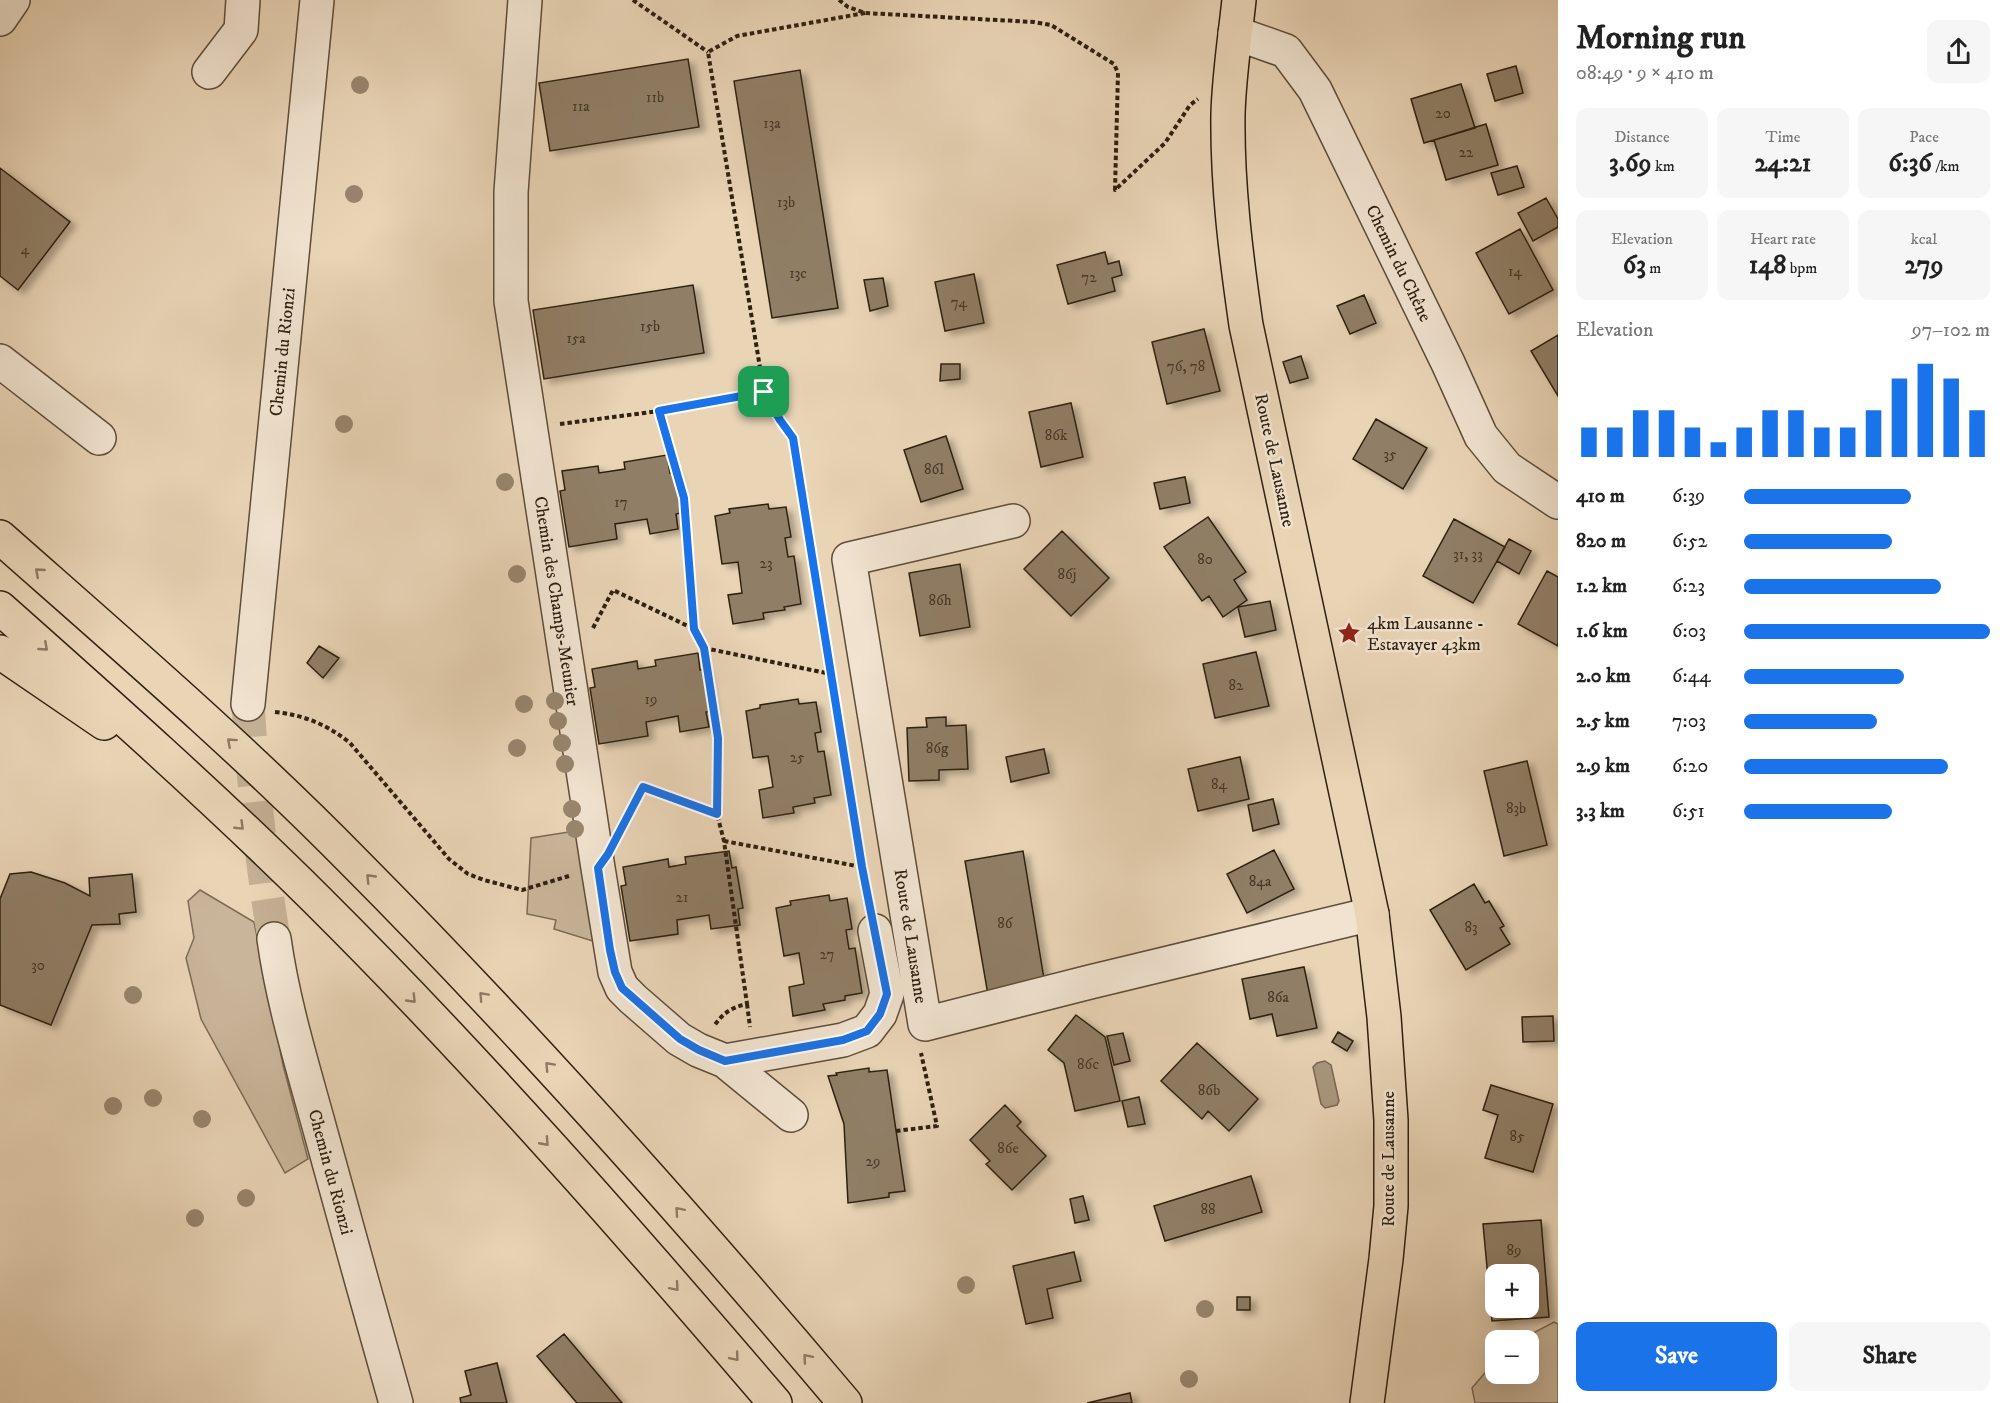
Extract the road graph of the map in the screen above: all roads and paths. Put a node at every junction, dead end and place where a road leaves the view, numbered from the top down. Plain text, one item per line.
1 (13, 0) edge
2 (243, 0) edge
3 (317, 0) edge
4 (525, 0) edge
5 (633, 0) edge
6 (838, 0) edge
7 (847, 0) edge
8 (1239, 0) edge
9 (848, 7) junction
10 (865, 13) junction
11 (0, 19) edge
12 (1235, 33) junction
13 (708, 52) junction
14 (209, 72) dead end
15 (1190, 105) dead end
16 (0, 361) edge
17 (764, 392) junction
18 (659, 411) junction
19 (553, 426) dead end
20 (99, 438) dead end
21 (1558, 502) edge
22 (1013, 521) dead end
23 (0, 537) edge
24 (0, 608) edge
25 (592, 629) dead end
26 (694, 629) junction
27 (704, 648) junction
28 (0, 652) edge
29 (831, 674) junction
30 (258, 708) joint
31 (197, 786) junction
32 (717, 814) junction
33 (623, 825) dead end
34 (724, 841) junction
35 (862, 867) junction
36 (598, 868) junction
37 (1372, 914) junction
38 (875, 931) joint
39 (274, 939) tunnel mouth
40 (747, 1004) junction
41 (749, 1017) dead end
42 (713, 1028) dead end
43 (920, 1048) dead end
44 (725, 1061) junction
45 (791, 1115) dead end
46 (896, 1131) dead end
47 (396, 1403) edge
48 (775, 1403) edge
49 (845, 1403) edge
50 (1367, 1403) edge

1 - 11 street
2 - 14 street
3 - 30 street, Chemin du Rionzi
4 - 36 street, Chemin des Champs-Meunier
5 - 13 path
6 - 9 path
7 - 9 path
8 - 12 main road, Route de Lausanne
9 - 10 path
10 - 13 path
10 - 15 path
12 - 21 street, Chemin du Chêne
12 - 37 main road, Route de Lausanne
13 - 17 path
16 - 20 street
17 - 18 path
17 - 29 path
18 - 19 path
18 - 26 path
22 - 37 street, Route de Lausanne
49 -> 23 main road
24 -> 31 main road
25 - 26 path
26 - 27 path
27 - 29 path
27 - 32 path
28 - 31 main road
29 - 35 path
30 - 36 path
31 -> 48 main road
32 - 33 path
32 - 34 path
34 - 35 path
34 - 40 path
35 - 38 path
36 - 44 street, Chemin des Champs-Meunier
37 - 50 main road, Route de Lausanne
38 - 44 street
39 - 47 street, Chemin du Rionzi
40 - 41 path
40 - 42 path
43 - 46 path
44 - 45 street, Chemin des Champs-Meunier

